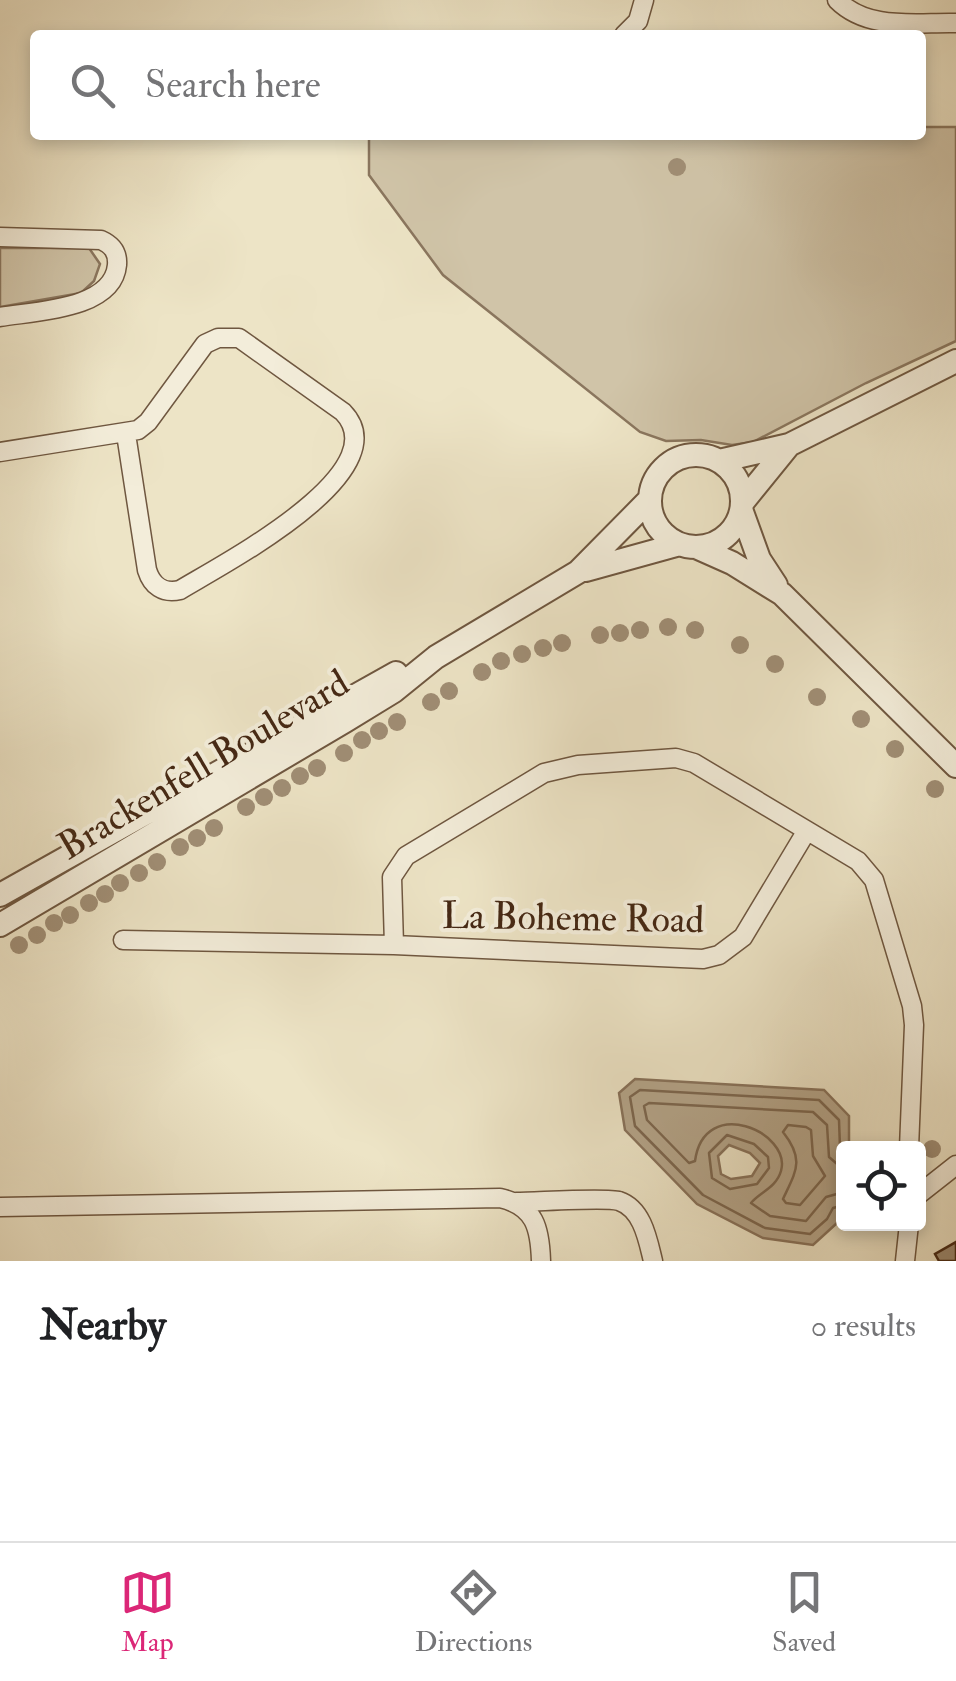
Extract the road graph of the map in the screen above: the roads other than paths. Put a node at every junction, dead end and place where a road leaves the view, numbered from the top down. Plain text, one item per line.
1 (644, 0) edge
2 (836, 0) edge
3 (956, 23) edge
4 (629, 30) edge
5 (0, 237) edge
6 (0, 317) edge
7 (956, 361) edge
8 (126, 434) junction
9 (789, 445) junction
10 (0, 452) edge
11 (719, 461) junction
12 (650, 499) junction
13 (742, 507) junction
14 (688, 546) junction
15 (578, 572) junction
16 (782, 594) junction
17 (436, 656) junction
18 (956, 766) edge
19 (806, 832) junction
20 (0, 896) edge
21 (0, 924) edge
22 (123, 940) dead end
23 (394, 944) junction
24 (909, 1141) edge
25 (956, 1164) edge
26 (926, 1184) edge
27 (516, 1202) junction
28 (0, 1207) edge
29 (908, 1231) edge
30 (541, 1261) edge
31 (653, 1261) edge
32 (905, 1261) edge

1 - 4 street
2 - 3 street
5 - 6 street
7 - 9 street
8 - 8 street
8 - 10 street
9 - 11 street
9 - 13 street
11 - 12 street
11 - 13 street
12 - 14 street
12 - 15 street, Brackenfell Boulevard
13 - 14 street
13 - 16 street
14 - 15 street, Brackenfell Boulevard
14 - 16 street
15 - 17 street, Brackenfell Boulevard
16 - 18 street
17 - 20 street, Brackenfell Boulevard
17 - 21 street, Brackenfell Boulevard
19 - 23 street, La Boheme Road
19 - 23 street, La Boheme Road
19 - 24 street, La Boheme Road
22 - 23 street, La Boheme Road
25 - 26 street
27 - 28 street
27 - 30 street
27 - 31 street
29 - 32 street

